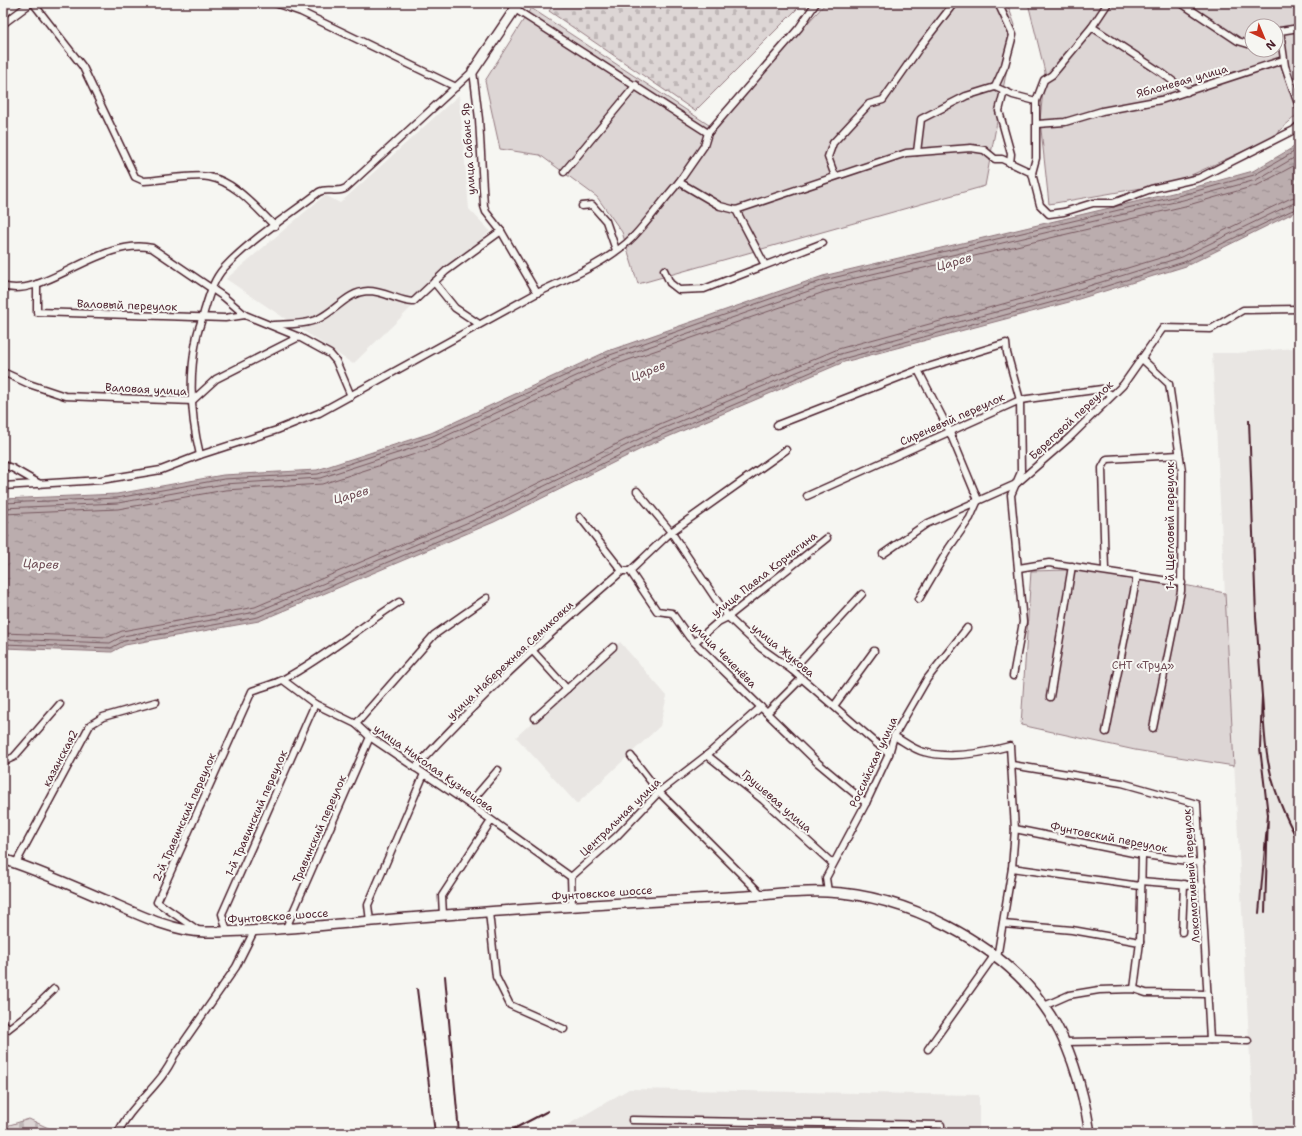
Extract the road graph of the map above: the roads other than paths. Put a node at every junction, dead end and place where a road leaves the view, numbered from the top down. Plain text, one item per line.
1 (32, 3) edge
2 (275, 3) edge
3 (816, 3) edge
4 (954, 3) edge
5 (998, 3) edge
6 (1108, 3) edge
7 (1181, 3) edge
8 (517, 6) edge
9 (3, 24) edge
10 (1092, 27) junction
11 (1299, 28) edge
12 (1284, 30) edge
13 (1244, 43) edge
14 (1283, 60) joint
15 (473, 71) junction
16 (636, 86) junction
17 (456, 87) junction
18 (995, 87) junction
19 (1004, 91) junction
20 (1187, 92) junction
21 (1036, 101) junction
22 (1299, 107) edge
23 (1036, 124) junction
24 (1299, 125) edge
25 (708, 133) junction
26 (917, 152) junction
27 (1010, 164) junction
28 (564, 172) dead end
29 (1032, 173) junction
30 (835, 176) junction
31 (679, 182) junction
32 (582, 206) dead end
33 (736, 210) junction
34 (275, 226) junction
35 (501, 230) junction
36 (823, 243) dead end
37 (616, 250) junction
38 (765, 265) junction
39 (664, 270) dead end
40 (434, 282) junction
41 (37, 284) junction
42 (3, 286) edge
43 (211, 288) junction
44 (537, 293) junction
45 (1299, 309) edge
46 (245, 315) junction
47 (202, 318) junction
48 (479, 324) junction
49 (270, 326) junction
50 (299, 337) junction
51 (1141, 358) junction
52 (918, 370) junction
53 (3, 372) edge
54 (1112, 395) junction
55 (351, 396) junction
56 (1020, 400) junction
57 (192, 401) junction
58 (777, 425) dead end
59 (949, 430) junction
60 (786, 450) dead end
61 (200, 455) junction
62 (1179, 455) junction
63 (3, 466) edge
64 (40, 484) junction
65 (1016, 484) junction
66 (3, 486) edge
67 (636, 491) dead end
68 (807, 496) dead end
69 (978, 500) junction
70 (580, 517) dead end
71 (671, 532) junction
72 (827, 538) dead end
73 (883, 554) dead end
74 (1072, 566) junction
75 (1019, 568) junction
76 (622, 570) junction
77 (1105, 570) junction
78 (630, 571) junction
79 (1137, 576) junction
80 (1182, 583) junction
81 (862, 594) dead end
82 (487, 598) dead end
83 (919, 599) dead end
84 (400, 602) dead end
85 (728, 617) junction
86 (967, 628) dead end
87 (695, 642) junction
88 (613, 647) dead end
89 (532, 649) junction
90 (874, 651) dead end
91 (792, 670) junction
92 (1013, 676) dead end
93 (802, 678) junction
94 (283, 680) junction
95 (567, 689) junction
96 (1050, 697) dead end
97 (156, 702) dead end
98 (60, 704) dead end
99 (315, 704) junction
100 (834, 706) junction
101 (761, 707) junction
102 (767, 712) junction
103 (535, 718) dead end
104 (356, 724) junction
105 (1154, 728) dead end
106 (1106, 732) dead end
107 (894, 736) junction
108 (370, 737) junction
109 (889, 754) junction
110 (707, 755) junction
111 (631, 756) dead end
112 (3, 762) edge
113 (1012, 765) junction
114 (416, 768) junction
115 (498, 770) dead end
116 (424, 774) junction
117 (659, 792) junction
118 (866, 803) junction
119 (469, 804) junction
120 (491, 821) junction
121 (1014, 829) junction
122 (1142, 855) junction
123 (3, 858) edge
124 (16, 863) junction
125 (832, 863) junction
126 (1200, 863) junction
127 (1012, 868) junction
128 (571, 877) junction
129 (1140, 884) junction
130 (1184, 884) junction
131 (1202, 886) junction
132 (828, 892) junction
133 (762, 895) junction
134 (572, 906) junction
135 (489, 912) junction
136 (442, 915) junction
137 (370, 921) junction
138 (1004, 924) junction
139 (286, 928) junction
140 (226, 931) junction
141 (254, 931) junction
142 (1182, 932) dead end
143 (202, 933) junction
144 (1140, 942) junction
145 (996, 957) junction
146 (54, 989) dead end
147 (1134, 989) junction
148 (1208, 994) junction
149 (1044, 1006) junction
150 (3, 1022) edge
151 (564, 1029) dead end
152 (5, 1031) edge
153 (1210, 1040) junction
154 (1248, 1041) dead end
155 (1063, 1042) junction
156 (928, 1049) dead end
157 (632, 1120) dead end
158 (118, 1133) edge
159 (941, 1133) edge
160 (1090, 1133) edge

1 - 9 street
1 - 34 street
2 - 17 street
3 - 25 street
4 - 30 street
5 - 18 street
6 - 10 street
7 - 13 street
8 - 15 street
8 - 16 street
10 - 20 street
10 - 21 street
11 - 12 street
14 - 20 street, Яблоневая улица
14 - 22 street
15 - 17 street
15 - 35 street, улица Сабанс Яр
16 - 25 street
16 - 28 street
17 - 34 street
18 - 19 street
18 - 26 street
19 - 21 street
19 - 27 street
20 - 23 street, Яблоневая улица
21 - 23 street
23 - 29 street
24 - 29 street
25 - 31 street
26 - 27 street
26 - 30 street
27 - 29 street
30 - 33 street
31 - 33 street
31 - 37 street
32 - 37 street
33 - 38 street
34 - 43 street
35 - 40 street
35 - 44 street, улица Сабанс Яр
36 - 38 street
37 - 44 street
38 - 39 street
40 - 48 street
40 - 49 street
41 - 42 street
41 - 43 street
41 - 47 street, Валовый переулок
43 - 46 street
43 - 47 street
44 - 48 street
45 - 51 street, Береговой переулок
46 - 47 street, Валовый переулок
46 - 49 street
47 - 57 street
48 - 55 street
49 - 50 street
50 - 55 street
50 - 57 street, Валовая улица
51 - 54 street, Береговой переулок
51 - 62 street, 1-й Щегловый переулок
52 - 56 street
52 - 58 street
52 - 59 street
53 - 57 street, Валовая улица
54 - 56 street, Сиреневый переулок
54 - 65 street, Береговой переулок
55 - 61 street
56 - 59 street, Сиреневый переулок
56 - 65 street
57 - 61 street
59 - 68 street, Сиреневый переулок
59 - 69 street
60 - 71 street
61 - 64 street
62 - 77 street
62 - 80 street, 1-й Щегловый переулок
63 - 64 street
64 - 66 street
65 - 69 street
65 - 75 street
67 - 71 street, улица Жукова
69 - 73 street
69 - 83 street
70 - 76 street
71 - 78 street
71 - 85 street, улица Жукова
72 - 85 street, улица Павла Корчагина
74 - 75 street
74 - 77 street
74 - 96 street
75 - 92 street
76 - 78 street
76 - 89 street, улица Набережная Семиковки
77 - 79 street
78 - 87 street, улица Чеченёва
79 - 80 street
79 - 106 street
80 - 105 street, 1-й Щегловый переулок
81 - 91 street
82 - 104 street
84 - 94 street
85 - 87 street, улица Павла Корчагина
85 - 91 street, улица Жукова
86 - 107 street, Российская улица
87 - 101 street, улица Чеченёва
88 - 95 street
89 - 95 street
89 - 114 street, улица Набережная Семиковки
90 - 100 street
91 - 93 street, улица Жукова
93 - 100 street, улица Жукова
93 - 102 street
94 - 99 street, улица Николая Кузнецова
94 - 143 street, 2-й Травинский переулок
95 - 103 street
97 - 124 street, казанская2
98 - 112 street
99 - 104 street, улица Николая Кузнецова
99 - 140 street, 1-й Травинский переулок
100 - 109 street, улица Жукова
101 - 102 street, улица Чеченёва
101 - 110 street, Центральная улица
102 - 118 street, улица Чеченёва
104 - 108 street, улица Николая Кузнецова
107 - 109 street, Российская улица
107 - 113 street
108 - 114 street, улица Николая Кузнецова
108 - 139 street, Травинский переулок
109 - 118 street, Российская улица
110 - 117 street, Центральная улица
110 - 125 street, Грушевая улица
111 - 117 street
113 - 121 street
113 - 126 street, Локомотивный переулок
114 - 116 street, улица Николая Кузнецова
115 - 119 street
116 - 119 street, улица Николая Кузнецова
116 - 137 street
117 - 128 street, Центральная улица
117 - 133 street
118 - 125 street, Российская улица
119 - 120 street, улица Николая Кузнецова
120 - 128 street, улица Николая Кузнецова
120 - 136 street
121 - 122 street, Фунтовский переулок
121 - 127 street
122 - 126 street, Фунтовский переулок
122 - 129 street
123 - 124 street, Фунтовское шоссе
124 - 143 street, Фунтовское шоссе
125 - 132 street, Российская улица
126 - 131 street, Локомотивный переулок
127 - 129 street
127 - 138 street
128 - 134 street
129 - 130 street
129 - 144 street
130 - 131 street
130 - 142 street
131 - 148 street, Локомотивный переулок
132 - 133 street, Фунтовское шоссе
132 - 145 street, Фунтовское шоссе
133 - 134 street, Фунтовское шоссе
134 - 135 street, Фунтовское шоссе
135 - 136 street, Фунтовское шоссе
135 - 151 street
136 - 137 street, Фунтовское шоссе
137 - 139 street, Фунтовское шоссе
138 - 144 street
138 - 145 street
139 - 141 street, Фунтовское шоссе
140 - 141 street, Фунтовское шоссе
140 - 143 street, Фунтовское шоссе
141 - 158 street
144 - 147 street
145 - 149 street, Фунтовское шоссе
145 - 156 street
146 - 152 street
147 - 148 street
147 - 149 street
148 - 153 street, Локомотивный переулок
149 - 155 street, Фунтовское шоссе
150 - 152 street
153 - 154 street
153 - 155 street
155 - 160 street, Фунтовское шоссе
157 - 159 street

